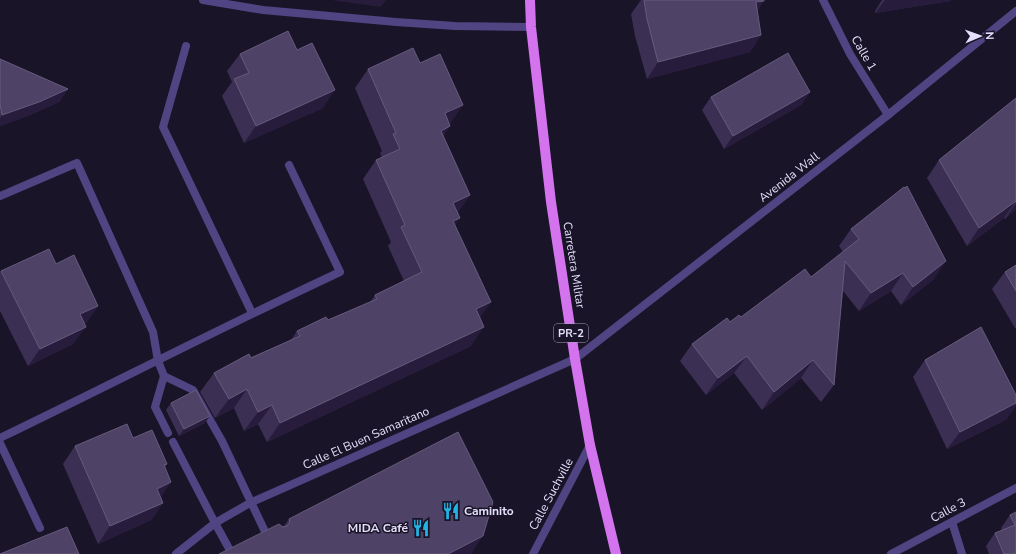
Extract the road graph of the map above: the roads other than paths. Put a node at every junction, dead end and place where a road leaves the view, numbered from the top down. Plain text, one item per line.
1 (203, 0) edge
2 (530, 0) edge
3 (823, 0) edge
4 (1016, 11) edge
5 (531, 27) junction
6 (186, 46) dead end
7 (888, 115) junction
8 (289, 166) dead end
9 (0, 196) edge
10 (252, 313) junction
11 (575, 359) junction
12 (158, 361) junction
13 (164, 376) junction
14 (168, 433) dead end
15 (0, 438) edge
16 (173, 442) dead end
17 (0, 443) edge
18 (590, 445) junction
19 (1016, 488) edge
20 (250, 503) junction
21 (952, 522) junction
22 (215, 523) junction
23 (40, 528) dead end
24 (270, 542) edge
25 (176, 554) edge
26 (232, 554) edge
27 (533, 554) edge
28 (616, 554) edge
29 (891, 554) edge
30 (962, 554) edge

1 - 5 street
2 - 5 main road, Carretera Militar / PR-2
3 - 7 street, Calle 1
4 - 7 street, Avenida Wall
5 - 11 main road, Carretera Militar / PR-2
6 - 10 street
7 - 11 street, Avenida Wall
8 - 10 street
9 - 12 street
10 - 12 street
11 - 18 main road, Carretera Militar / PR-2
11 - 20 street, Calle El Buen Samaritano
12 - 13 street
12 - 15 street
13 - 14 street
13 - 20 street
16 - 22 street
17 - 23 street
18 - 27 street, Calle Suchville
18 - 28 main road, Carretera Militar / PR-2
19 - 21 street, Calle 3
20 - 22 street, Calle El Buen Samaritano
20 - 24 street
21 - 29 street, Calle 3
21 - 30 street
22 - 25 street, Calle El Buen Samaritano
22 - 26 street

